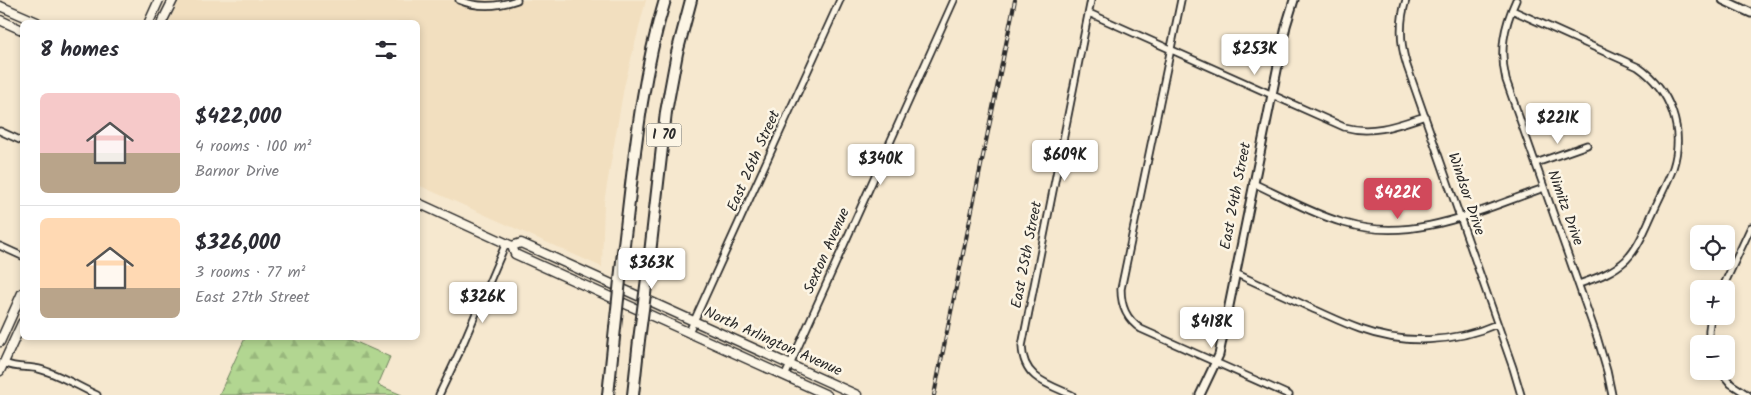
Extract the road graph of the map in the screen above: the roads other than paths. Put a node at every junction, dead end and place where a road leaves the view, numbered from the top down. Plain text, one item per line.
1 (159, 0) edge
2 (173, 0) edge
3 (458, 0) edge
4 (517, 0) edge
5 (665, 0) edge
6 (691, 0) edge
7 (840, 0) edge
8 (1091, 0) edge
9 (1181, 0) edge
10 (1294, 0) edge
11 (1406, 0) edge
12 (1516, 0) edge
13 (1723, 0) edge
14 (952, 1) edge
15 (0, 6) edge
16 (1512, 10) junction
17 (1748, 12) edge
18 (1089, 13) junction
19 (1751, 18) edge
20 (0, 20) edge
21 (32, 20) edge
22 (149, 20) edge
23 (163, 20) edge
24 (20, 29) edge
25 (1171, 50) junction
26 (1271, 94) junction
27 (1425, 116) junction
28 (0, 131) edge
29 (20, 140) edge
30 (1587, 146) dead end
31 (1536, 163) junction
32 (1253, 184) junction
33 (1544, 188) junction
34 (420, 204) edge
35 (1460, 217) junction
36 (1751, 226) edge
37 (509, 244) junction
38 (0, 246) edge
39 (20, 255) edge
40 (1235, 273) junction
41 (1726, 280) edge
42 (1578, 284) junction
43 (20, 297) edge
44 (694, 321) junction
45 (1497, 324) junction
46 (20, 327) edge
47 (689, 332) junction
48 (0, 342) edge
49 (1215, 362) junction
50 (4, 363) junction
51 (790, 364) junction
52 (0, 371) edge
53 (785, 376) junction
54 (1728, 380) edge
55 (97, 395) edge
56 (439, 395) edge
57 (608, 395) edge
58 (632, 395) edge
59 (827, 395) edge
60 (857, 395) edge
61 (1072, 395) edge
62 (1200, 395) edge
63 (1290, 395) edge
64 (1520, 395) edge
65 (1612, 395) edge
66 (1748, 395) edge

1 - 22 main road
2 - 23 main road
3 - 4 street
5 - 57 highway, I 70, bridge
6 - 58 highway, I 70, bridge
7 - 44 street, East 26th Street
8 - 18 street, East 25th Street
9 - 25 street
10 - 26 street, East 24th Street
11 - 27 street, Windsor Drive
12 - 16 street, Nimitz Drive
13 - 17 street
14 - 51 street, Sexton Avenue
15 - 21 main road
16 - 31 street, Nimitz Drive
16 - 42 street
17 - 19 street
18 - 25 street
18 - 61 street, East 25th Street
20 - 24 main road
25 - 26 street
25 - 49 street
26 - 27 street
26 - 32 street, East 24th Street
27 - 35 street, Windsor Drive
28 - 29 street
30 - 31 street
31 - 33 street, Nimitz Drive
32 - 35 street
32 - 40 street, East 24th Street
33 - 35 street
33 - 42 street, Nimitz Drive
34 - 37 main road, North Arlington Avenue
35 - 45 street, Windsor Drive
36 - 41 street
37 - 44 main road, North Arlington Avenue
37 - 47 main road, North Arlington Avenue
37 - 56 street
38 - 39 street
40 - 45 street
40 - 49 street, East 24th Street
42 - 65 street, Nimitz Drive
43 - 48 main road
44 - 47 street, East 26th Street
44 - 51 main road, North Arlington Avenue
45 - 64 street, Windsor Drive
46 - 50 main road
47 - 53 main road, North Arlington Avenue
49 - 62 street, East 24th Street
49 - 63 street
50 - 52 main road
50 - 55 street
51 - 53 street, Sexton Avenue
51 - 60 main road, North Arlington Avenue
53 - 59 main road, North Arlington Avenue
54 - 66 street

